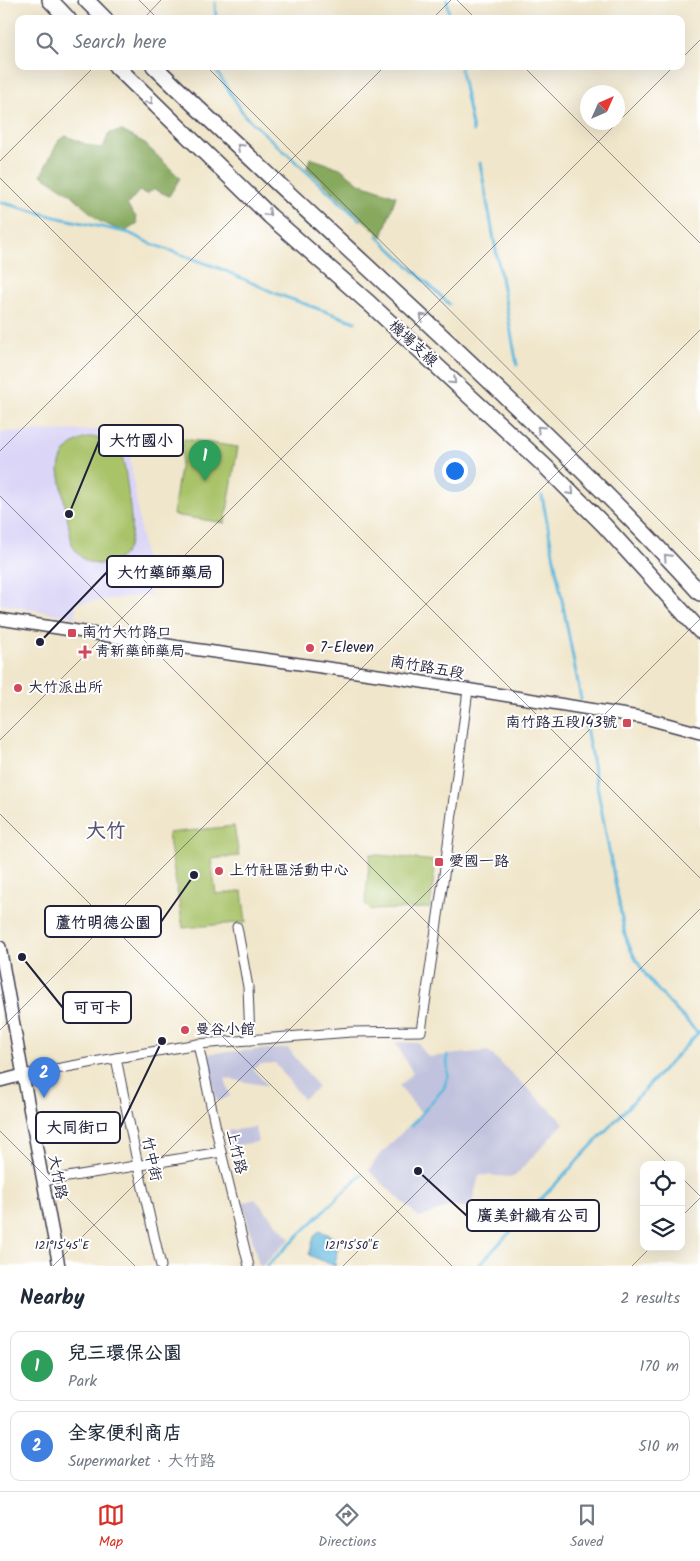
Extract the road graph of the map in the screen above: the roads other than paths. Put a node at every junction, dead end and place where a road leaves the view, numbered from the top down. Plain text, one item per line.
1 (50, 0) edge
2 (86, 0) edge
3 (64, 15) edge
4 (101, 15) edge
5 (120, 70) edge
6 (158, 70) edge
7 (700, 593) edge
8 (0, 619) edge
9 (700, 631) edge
10 (468, 690) junction
11 (700, 733) edge
12 (237, 927) dead end
13 (0, 947) edge
14 (250, 1040) junction
15 (198, 1044) junction
16 (116, 1058) junction
17 (23, 1075) junction
18 (0, 1081) edge
19 (221, 1152) junction
20 (138, 1166) junction
21 (42, 1181) junction
22 (59, 1266) edge
23 (161, 1266) edge
24 (249, 1266) edge

1 - 3 highway
2 - 4 highway
5 -> 9 highway, 機場支線
7 -> 6 highway, 機場支線
8 - 10 street, 南竹路五段
10 - 11 street, 南竹路五段
10 - 14 street
12 - 14 street
13 - 17 street, 大竹路
14 - 15 street
15 - 16 street
15 - 19 street, 上竹路
16 - 17 street
16 - 20 street, 竹中街
17 - 18 street
17 - 21 street, 大竹路
19 - 20 street
19 - 24 street, 上竹路
20 - 21 street
20 - 23 street, 竹中街
21 - 22 street, 大竹路

